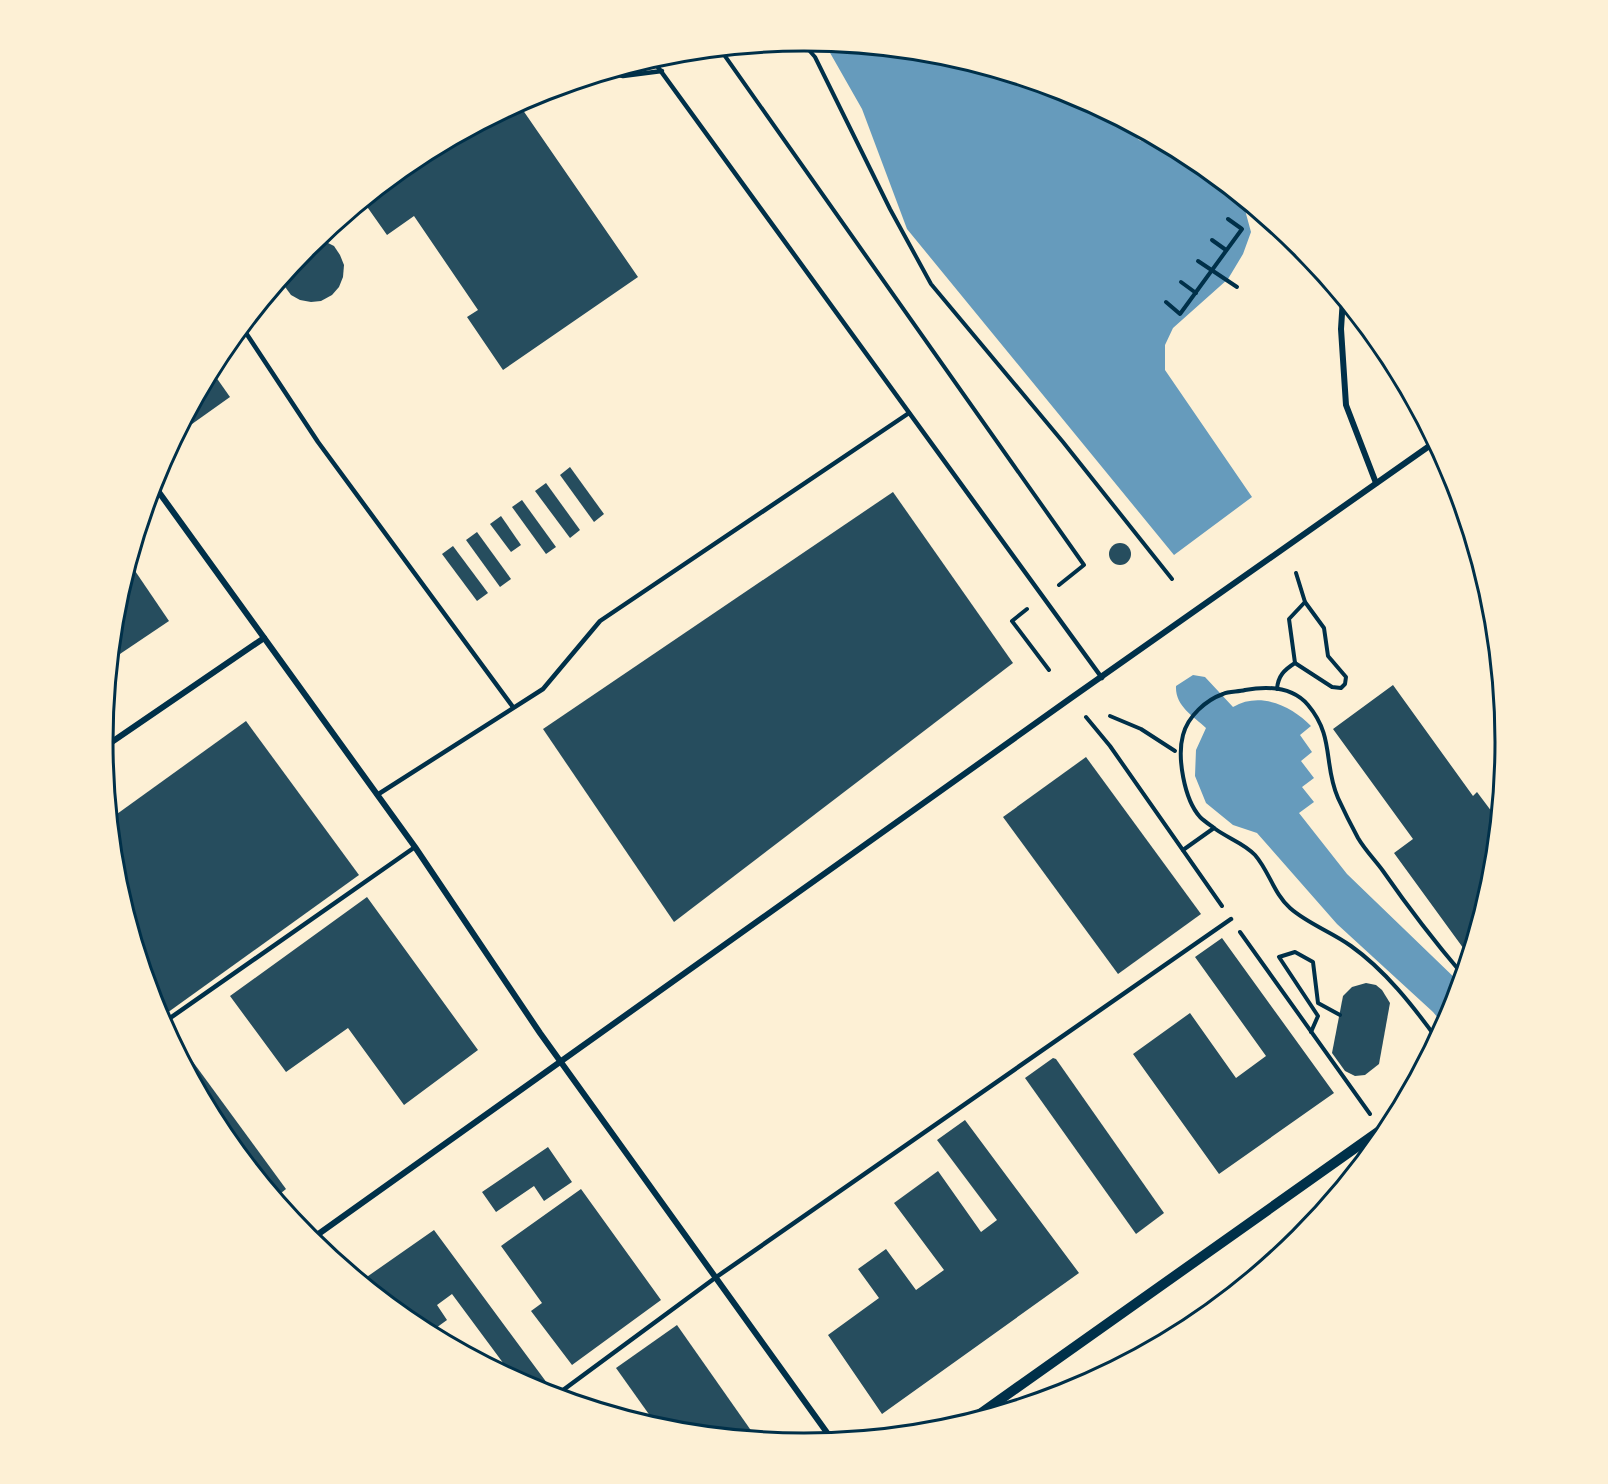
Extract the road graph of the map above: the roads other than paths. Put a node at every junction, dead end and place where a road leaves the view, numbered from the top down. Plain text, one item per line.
1 (658, 67) edge
2 (662, 71) junction
3 (622, 76) edge
4 (1342, 309) edge
5 (247, 334) edge
6 (909, 412) junction
7 (1429, 447) edge
8 (1376, 483) junction
9 (160, 494) edge
10 (264, 638) junction
11 (1102, 678) junction
12 (513, 707) junction
13 (113, 741) edge
14 (377, 795) junction
15 (415, 847) junction
16 (1231, 919) dead end
17 (171, 1017) edge
18 (561, 1062) junction
19 (1371, 1137) edge
20 (318, 1234) edge
21 (715, 1278) junction
22 (564, 1389) edge
23 (990, 1407) edge
24 (827, 1432) edge

1 - 2 lane
2 - 3 lane
2 - 6 lane
4 - 8 street
5 - 12 lane
6 - 11 lane
6 - 12 lane
7 - 8 street
8 - 11 street
9 - 10 street
10 - 13 street
10 - 14 street
11 - 18 street
12 - 14 lane
14 - 15 street
15 - 17 lane
15 - 18 street
16 - 21 lane
18 - 20 street
18 - 21 street
19 - 23 street
21 - 22 lane
21 - 24 street

